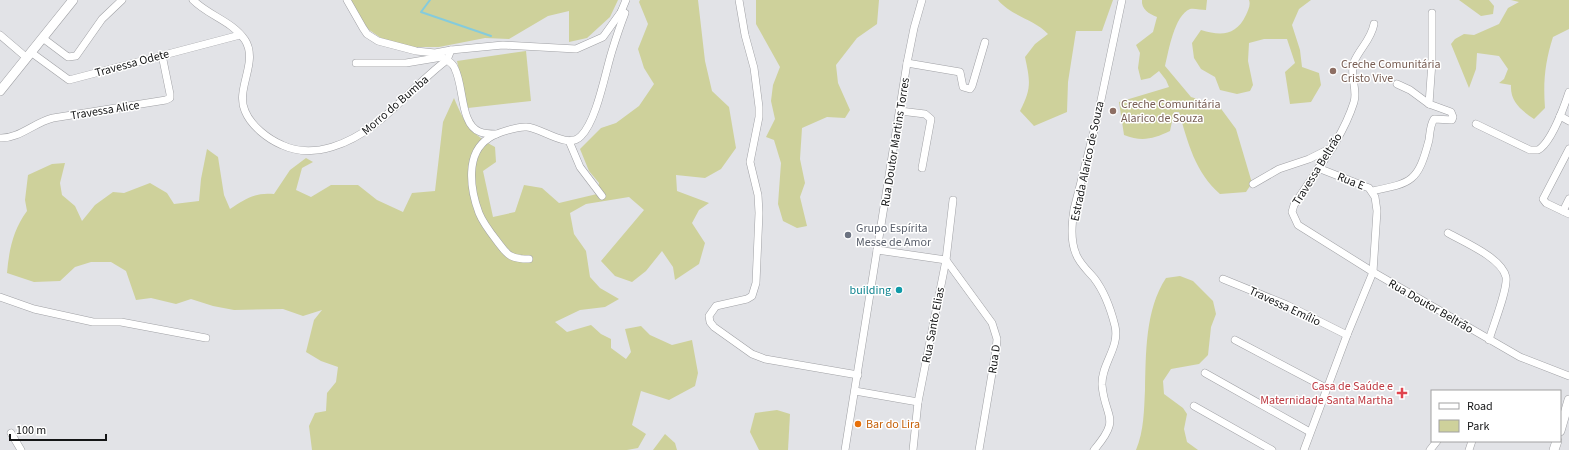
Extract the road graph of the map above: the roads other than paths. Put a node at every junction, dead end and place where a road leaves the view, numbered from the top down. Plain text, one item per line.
1 (73, 0) edge
2 (122, 0) edge
3 (193, 0) edge
4 (347, 0) edge
5 (626, 0) edge
6 (739, 0) edge
7 (922, 0) edge
8 (1122, 0) edge
9 (621, 12) junction
10 (1432, 13) dead end
11 (1374, 24) dead end
12 (0, 35) edge
13 (240, 35) junction
14 (44, 39) junction
15 (985, 42) dead end
16 (29, 55) junction
17 (162, 55) junction
18 (448, 55) junction
19 (356, 63) dead end
20 (907, 63) junction
21 (1397, 84) dead end
22 (0, 91) edge
23 (1569, 92) edge
24 (1428, 104) junction
25 (900, 111) junction
26 (1560, 116) junction
27 (1569, 121) edge
28 (1476, 124) dead end
29 (496, 134) junction
30 (0, 138) edge
31 (569, 141) junction
32 (1333, 147) junction
33 (1568, 152) edge
34 (922, 168) dead end
35 (1318, 168) junction
36 (1253, 184) dead end
37 (1372, 191) junction
38 (602, 196) dead end
39 (1569, 199) edge
40 (953, 200) dead end
41 (1566, 212) edge
42 (1298, 225) joint
43 (1448, 234) dead end
44 (877, 250) junction
45 (529, 259) dead end
46 (946, 260) junction
47 (1373, 272) junction
48 (1223, 280) dead end
49 (0, 297) edge
50 (1347, 335) junction
51 (206, 338) dead end
52 (1235, 340) dead end
53 (1489, 340) junction
54 (1205, 372) dead end
55 (858, 375) junction
56 (1569, 376) edge
57 (1326, 388) junction
58 (855, 391) junction
59 (1569, 400) edge
60 (918, 402) junction
61 (1194, 406) dead end
62 (1564, 426) edge
63 (11, 432) dead end
64 (1310, 432) junction
65 (1436, 442) edge
66 (20, 450) edge
67 (845, 450) edge
68 (912, 450) edge
69 (979, 450) edge
70 (1094, 450) edge
71 (1272, 450) edge
72 (1304, 450) edge
73 (1430, 450) edge

1 - 14 main road
2 - 14 street
3 - 13 street, Morro do Bumba
4 - 18 street
5 - 9 street
6 - 55 street
7 - 20 street, Rua Doutor Martins Torres
8 - 70 street, Estrada Alarico de Souza
9 - 18 street
9 - 31 street
10 - 24 street
11 - 32 street, Travessa Beltrão
12 - 16 street
13 - 17 street, Travessa Odete
13 - 18 street, Morro do Bumba
14 - 16 main road
15 - 20 street
16 - 17 street, Travessa Odete
16 - 22 main road
17 - 30 street, Travessa Alice
18 - 19 street
18 - 29 street
20 - 25 street, Rua Doutor Martins Torres
21 - 24 street
23 - 26 street
24 - 37 street
25 - 34 street
25 - 44 street, Rua Doutor Martins Torres
26 - 27 street
26 - 28 street
29 - 31 street
29 - 45 street
31 - 38 street
32 - 35 street, Travessa Beltrão
32 - 36 street
33 - 41 street
35 - 37 street, Rua E
35 - 42 street, Travessa Beltrão
37 - 47 street, Rua E
39 - 41 street
40 - 46 street, Rua Santo Elias
42 - 47 street, Rua Doutor Beltrão
43 - 53 street
44 - 46 street
44 - 55 street, Rua Doutor Martins Torres
46 - 60 street, Rua Santo Elias
46 - 69 street, Rua D
47 - 50 street
47 - 53 street, Rua Doutor Beltrão
48 - 50 street, Travessa Emílio
49 - 51 street
50 - 57 street
52 - 57 street
53 - 56 street, Rua Doutor Beltrão
54 - 64 street
55 - 58 street, Rua Doutor Martins Torres
57 - 64 street
58 - 60 street
58 - 67 street, Rua Doutor Martins Torres
59 - 62 main road
60 - 68 street, Rua Santo Elias
61 - 71 street
63 - 66 street
64 - 72 street
65 - 73 street

